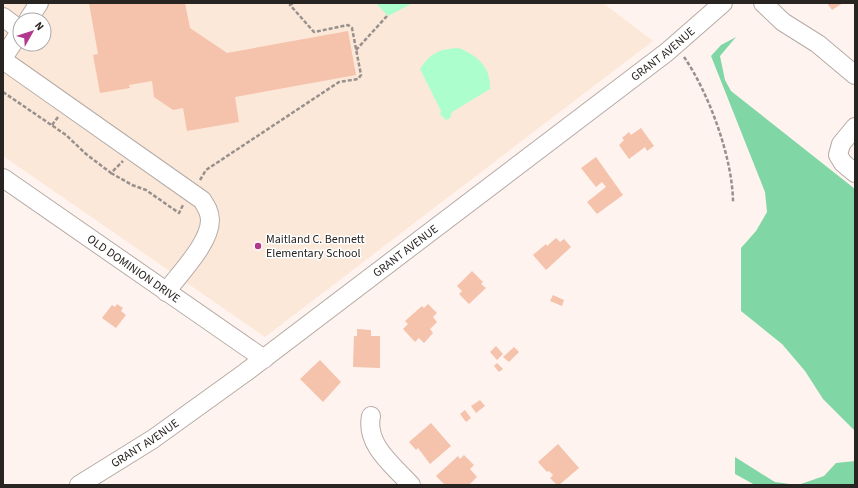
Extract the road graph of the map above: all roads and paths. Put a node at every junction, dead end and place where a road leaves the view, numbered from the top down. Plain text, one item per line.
1 (39, 3) edge
2 (293, 3) edge
3 (723, 3) edge
4 (763, 3) edge
5 (33, 12) edge
6 (3, 16) edge
7 (387, 16) dead end
8 (12, 24) edge
9 (12, 44) edge
10 (675, 45) junction
11 (356, 50) junction
12 (3, 59) edge
13 (855, 75) edge
14 (3, 92) edge
15 (855, 127) edge
16 (126, 158) dead end
17 (855, 172) edge
18 (111, 173) junction
19 (3, 178) edge
20 (196, 186) junction
21 (733, 203) dead end
22 (166, 292) junction
23 (264, 359) junction
24 (371, 416) dead end
25 (79, 485) edge
26 (411, 485) edge

1 - 5 street
2 - 11 path
3 - 10 street, GRANT AVENUE
4 - 13 street
6 - 8 street
7 - 11 path
9 - 12 street
10 - 21 path
10 - 23 street, GRANT AVENUE
11 - 20 path
12 - 20 street
14 - 18 path
15 - 17 street
16 - 18 path
18 - 20 path
19 - 22 street, OLD DOMINION DRIVE
20 - 22 street
22 - 23 street, OLD DOMINION DRIVE
23 - 25 street, GRANT AVENUE
24 - 26 street

